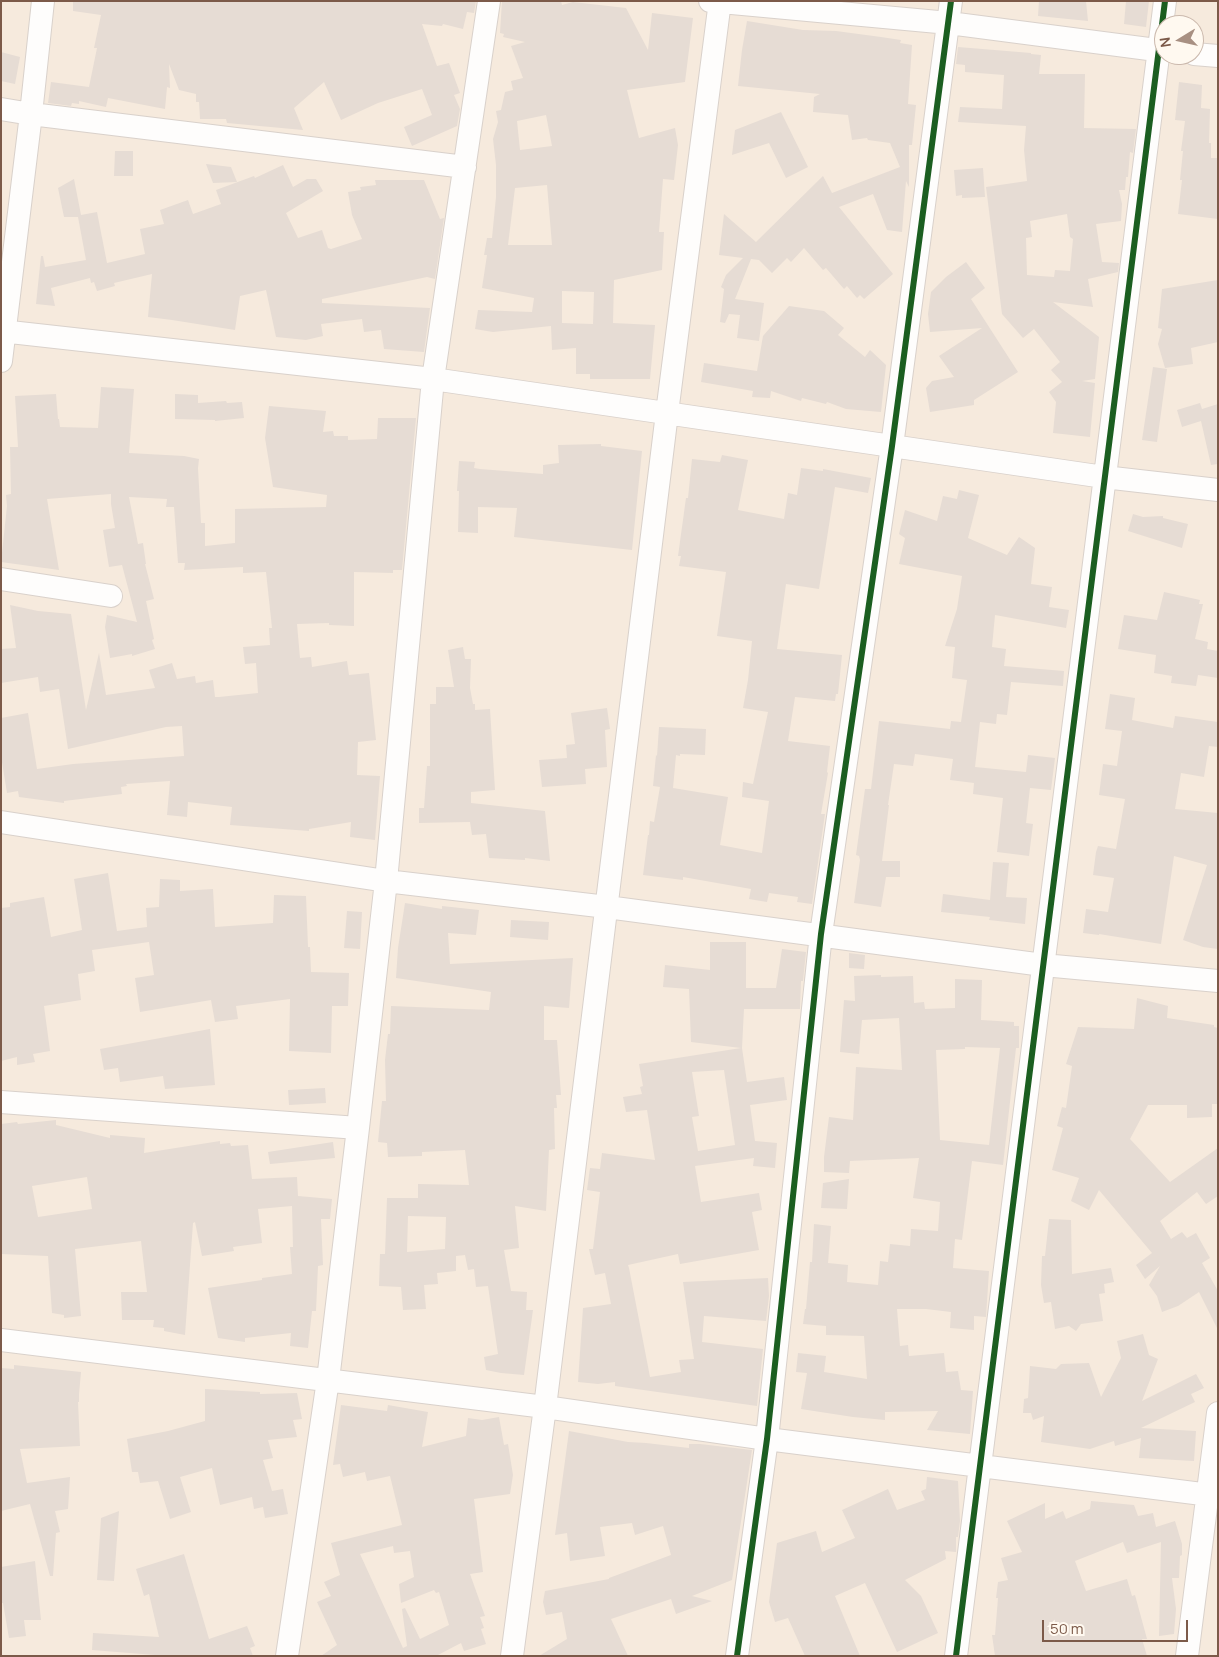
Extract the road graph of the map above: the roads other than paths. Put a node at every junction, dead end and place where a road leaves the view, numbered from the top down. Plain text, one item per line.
1 (43, 1) edge
2 (489, 1) edge
3 (1165, 1) edge
4 (716, 2) edge
5 (950, 12) edge
6 (1164, 15) edge
7 (1154, 50) edge
8 (1204, 55) edge
9 (1218, 56) edge
10 (1160, 65) edge
11 (1, 109) edge
12 (31, 114) junction
13 (465, 167) junction
14 (3, 331) edge
15 (1, 361) edge
16 (433, 379) junction
17 (667, 413) junction
18 (892, 446) junction
19 (1104, 477) junction
20 (1218, 490) edge
21 (1, 579) edge
22 (111, 596) dead end
23 (1, 822) edge
24 (386, 881) junction
25 (607, 907) junction
26 (821, 934) junction
27 (1043, 965) junction
28 (1218, 981) edge
29 (1, 1102) edge
30 (358, 1128) junction
31 (1, 1340) edge
32 (328, 1380) junction
33 (545, 1407) junction
34 (1218, 1413) edge
35 (767, 1439) junction
36 (980, 1465) junction
37 (1213, 1496) edge
38 (287, 1656) edge
39 (512, 1656) edge
40 (737, 1656) edge
41 (956, 1656) edge
42 (1187, 1656) edge

1 - 12 street
2 - 13 street
3 - 6 street
4 - 5 street
4 - 17 street
5 - 7 street
5 - 18 street
8 - 9 street
10 - 19 street
11 - 12 street
12 - 13 street
12 - 14 street
13 - 16 street
14 - 15 street
14 - 16 street
16 - 17 street
16 - 24 street
17 - 18 street
17 - 25 street
18 - 19 street
18 - 26 street
19 - 20 street
19 - 27 street
21 - 22 street
23 - 24 street
24 - 25 street
24 - 30 street
25 - 26 street
25 - 33 street
26 - 27 street
26 - 35 street
27 - 28 street
27 - 36 street
29 - 30 street
30 - 32 street
31 - 32 street
32 - 33 street
32 - 38 street
33 - 35 street
33 - 39 street
34 - 37 street
35 - 36 street
35 - 40 street
36 - 37 street
36 - 41 street
37 - 42 street

